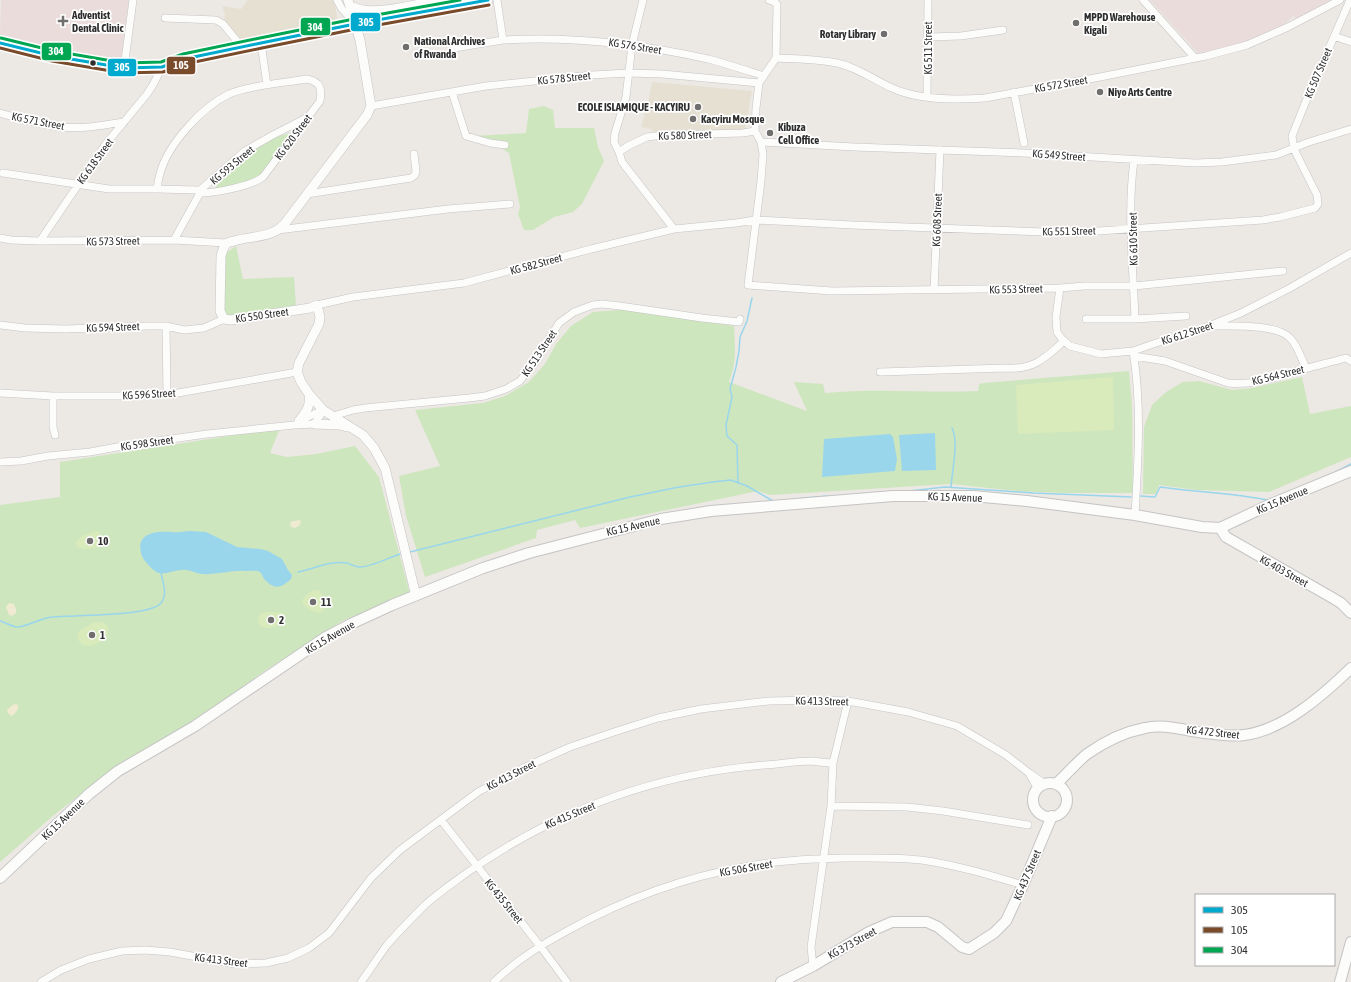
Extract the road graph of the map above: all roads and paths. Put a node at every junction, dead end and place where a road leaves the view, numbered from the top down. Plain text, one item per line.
1 (134, 0) edge
2 (337, 0) edge
3 (438, 0) edge
4 (488, 0) edge
5 (497, 0) edge
6 (642, 0) edge
7 (769, 0) edge
8 (928, 0) edge
9 (1143, 0) edge
10 (1340, 0) edge
11 (1350, 0) edge
12 (349, 2) edge
13 (376, 16) junction
14 (165, 18) dead end
15 (355, 24) junction
16 (1003, 30) dead end
17 (1334, 36) junction
18 (929, 37) junction
19 (503, 40) junction
20 (1351, 42) edge
21 (0, 43) edge
22 (261, 43) junction
23 (632, 45) junction
24 (242, 47) junction
25 (454, 48) dead end
26 (776, 58) junction
27 (1195, 58) junction
28 (162, 67) junction
29 (124, 68) junction
30 (629, 73) junction
31 (764, 76) junction
32 (759, 83) junction
33 (267, 85) junction
34 (452, 92) junction
35 (1014, 92) junction
36 (927, 96) junction
37 (371, 106) junction
38 (0, 113) edge
39 (307, 117) junction
40 (124, 122) junction
41 (1351, 129) edge
42 (755, 131) junction
43 (761, 142) junction
44 (1024, 143) dead end
45 (505, 145) dead end
46 (1294, 148) junction
47 (940, 150) junction
48 (619, 152) junction
49 (414, 154) dead end
50 (1134, 160) junction
51 (3, 173) dead end
52 (78, 185) junction
53 (157, 189) junction
54 (200, 192) junction
55 (307, 194) junction
56 (510, 204) dead end
57 (755, 220) junction
58 (937, 228) junction
59 (1132, 228) junction
60 (278, 230) junction
61 (674, 230) junction
62 (0, 238) edge
63 (174, 240) junction
64 (40, 241) junction
65 (226, 243) junction
66 (1351, 253) edge
67 (1284, 272) dead end
68 (1134, 286) junction
69 (1060, 288) junction
70 (934, 290) junction
71 (317, 305) junction
72 (1186, 316) dead end
73 (1135, 318) junction
74 (224, 319) junction
75 (740, 319) dead end
76 (1086, 319) dead end
77 (0, 325) edge
78 (166, 326) junction
79 (1212, 326) junction
80 (1064, 341) junction
81 (1134, 354) junction
82 (1351, 361) edge
83 (1306, 368) junction
84 (297, 372) junction
85 (880, 372) dead end
86 (0, 392) edge
87 (167, 394) junction
88 (309, 394) junction
89 (53, 396) junction
90 (323, 410) junction
91 (333, 416) junction
92 (296, 423) junction
93 (314, 424) junction
94 (356, 430) junction
95 (55, 435) dead end
96 (0, 462) edge
97 (1351, 471) edge
98 (1135, 515) junction
99 (1220, 528) junction
100 (416, 596) junction
101 (1351, 613) edge
102 (1351, 668) edge
103 (848, 700) junction
104 (833, 763) junction
105 (1041, 786) junction
106 (1060, 786) junction
107 (831, 806) junction
108 (1047, 816) junction
109 (441, 820) junction
110 (1028, 824) dead end
111 (823, 858) junction
112 (477, 866) junction
113 (0, 878) edge
114 (1023, 885) junction
115 (1006, 921) joint
116 (1351, 942) edge
117 (540, 946) junction
118 (813, 966) junction
119 (41, 982) edge
120 (361, 982) edge
121 (494, 982) edge
122 (567, 982) edge
123 (782, 982) edge
124 (1340, 982) edge

1 - 29 street
2 - 15 street
3 - 13 street
4 - 13 street
5 - 19 street
6 - 23 street
7 - 26 street
8 - 18 street, KG 511 Street
9 - 27 street
10 - 27 street, KG 572 Street
11 - 17 street, KG 507 Street
12 - 13 street
12 - 15 street
13 - 15 street
14 - 24 street
15 - 22 street
15 - 37 street
16 - 18 street
17 - 20 street
17 - 46 street, KG 507 Street
18 - 36 street, KG 511 Street
19 - 23 street, KG 576 Street
19 - 25 street, KG 576 Street
21 - 29 street
22 - 24 street
22 - 33 street
23 - 30 street
23 - 31 street, KG 576 Street
24 - 28 street
26 - 31 street
26 - 36 street, KG 572 Street
27 - 35 street, KG 572 Street
28 - 29 street
28 - 40 street, KG 618 Street
30 - 32 street, KG 578 Street
30 - 34 street, KG 578 Street
30 - 48 street
31 - 32 street
32 - 42 street
33 - 39 street, KG 620 Street
33 - 53 street
34 - 37 street, KG 578 Street
34 - 45 street
35 - 36 street, KG 572 Street
35 - 44 street
37 - 55 street
38 - 40 street, KG 571 Street
39 - 54 street, KG 593 Street
39 - 54 street, KG 620 Street
40 - 52 street, KG 618 Street
41 - 46 street, KG 549 Street
42 - 43 street
42 - 48 street, KG 580 Street
43 - 47 street, KG 549 Street
43 - 57 street
46 - 50 street, KG 549 Street
46 - 59 street, KG 551 Street
47 - 50 street, KG 549 Street
47 - 58 street, KG 608 Street
48 - 61 street
49 - 55 street
50 - 59 street, KG 610 Street
51 - 52 street, KG 620 Street
52 - 53 street, KG 620 Street
52 - 64 street, KG 618 Street
53 - 54 street, KG 620 Street
54 - 63 street, KG 593 Street
55 - 60 street
56 - 60 street
57 - 58 street, KG 551 Street
57 - 61 street, KG 582 Street
57 - 70 street, KG 553 Street
58 - 59 street, KG 551 Street
58 - 70 street, KG 608 Street
59 - 68 street, KG 610 Street
60 - 65 street
61 - 71 street, KG 582 Street
62 - 64 street, KG 573 Street
63 - 64 street, KG 573 Street
63 - 65 street, KG 573 Street
65 - 74 street, KG 550 Street
66 - 79 street, KG 612 Street
67 - 68 street, KG 553 Street
68 - 69 street, KG 553 Street
68 - 73 street, KG 610 Street
69 - 70 street, KG 553 Street
69 - 80 street
71 - 74 street, KG 550 Street
71 - 84 street
72 - 73 street
73 - 76 street
74 - 78 street, KG 594 Street
75 - 91 street, KG 513 Street
77 - 78 street, KG 594 Street
78 - 87 street
79 - 81 street, KG 612 Street
79 - 83 street
80 - 81 street, KG 612 Street
80 - 85 street
81 - 83 street, KG 564 Street
81 - 98 street
82 - 83 street, KG 564 Street
84 - 87 street, KG 596 Street
84 - 88 street
86 - 89 street, KG 596 Street
87 - 89 street, KG 596 Street
88 - 90 street
88 - 92 street
89 - 95 street
90 - 91 street
90 - 92 street, KG 598 Street
90 - 93 street
91 - 94 street
92 - 93 street, KG 598 Street
92 - 96 street, KG 598 Street
93 - 94 street
94 - 100 street
97 - 99 main road, KG 15 Avenue
98 - 99 main road, KG 15 Avenue
98 - 100 main road, KG 15 Avenue
99 - 101 main road, KG 403 Street
100 - 113 main road, KG 15 Avenue
102 - 106 main road, KG 472 Street
103 - 104 street
103 - 105 street, KG 413 Street
103 - 109 street, KG 413 Street
104 - 107 street
104 - 112 street, KG 415 Street
105 - 106 main road
105 - 108 main road
106 - 108 main road
107 - 110 street
107 - 111 street
108 - 114 main road, KG 437 Street
109 - 112 street, KG 435 Street
109 - 119 street, KG 413 Street
111 - 114 street, KG 506 Street
111 - 117 street, KG 506 Street
111 - 118 street
112 - 117 street, KG 435 Street
112 - 120 street, KG 415 Street
114 - 115 main road, KG 437 Street
115 - 118 main road, KG 373 Street
116 - 124 main road
117 - 121 street, KG 506 Street
117 - 122 street, KG 435 Street
118 - 123 main road, KG 373 Street

